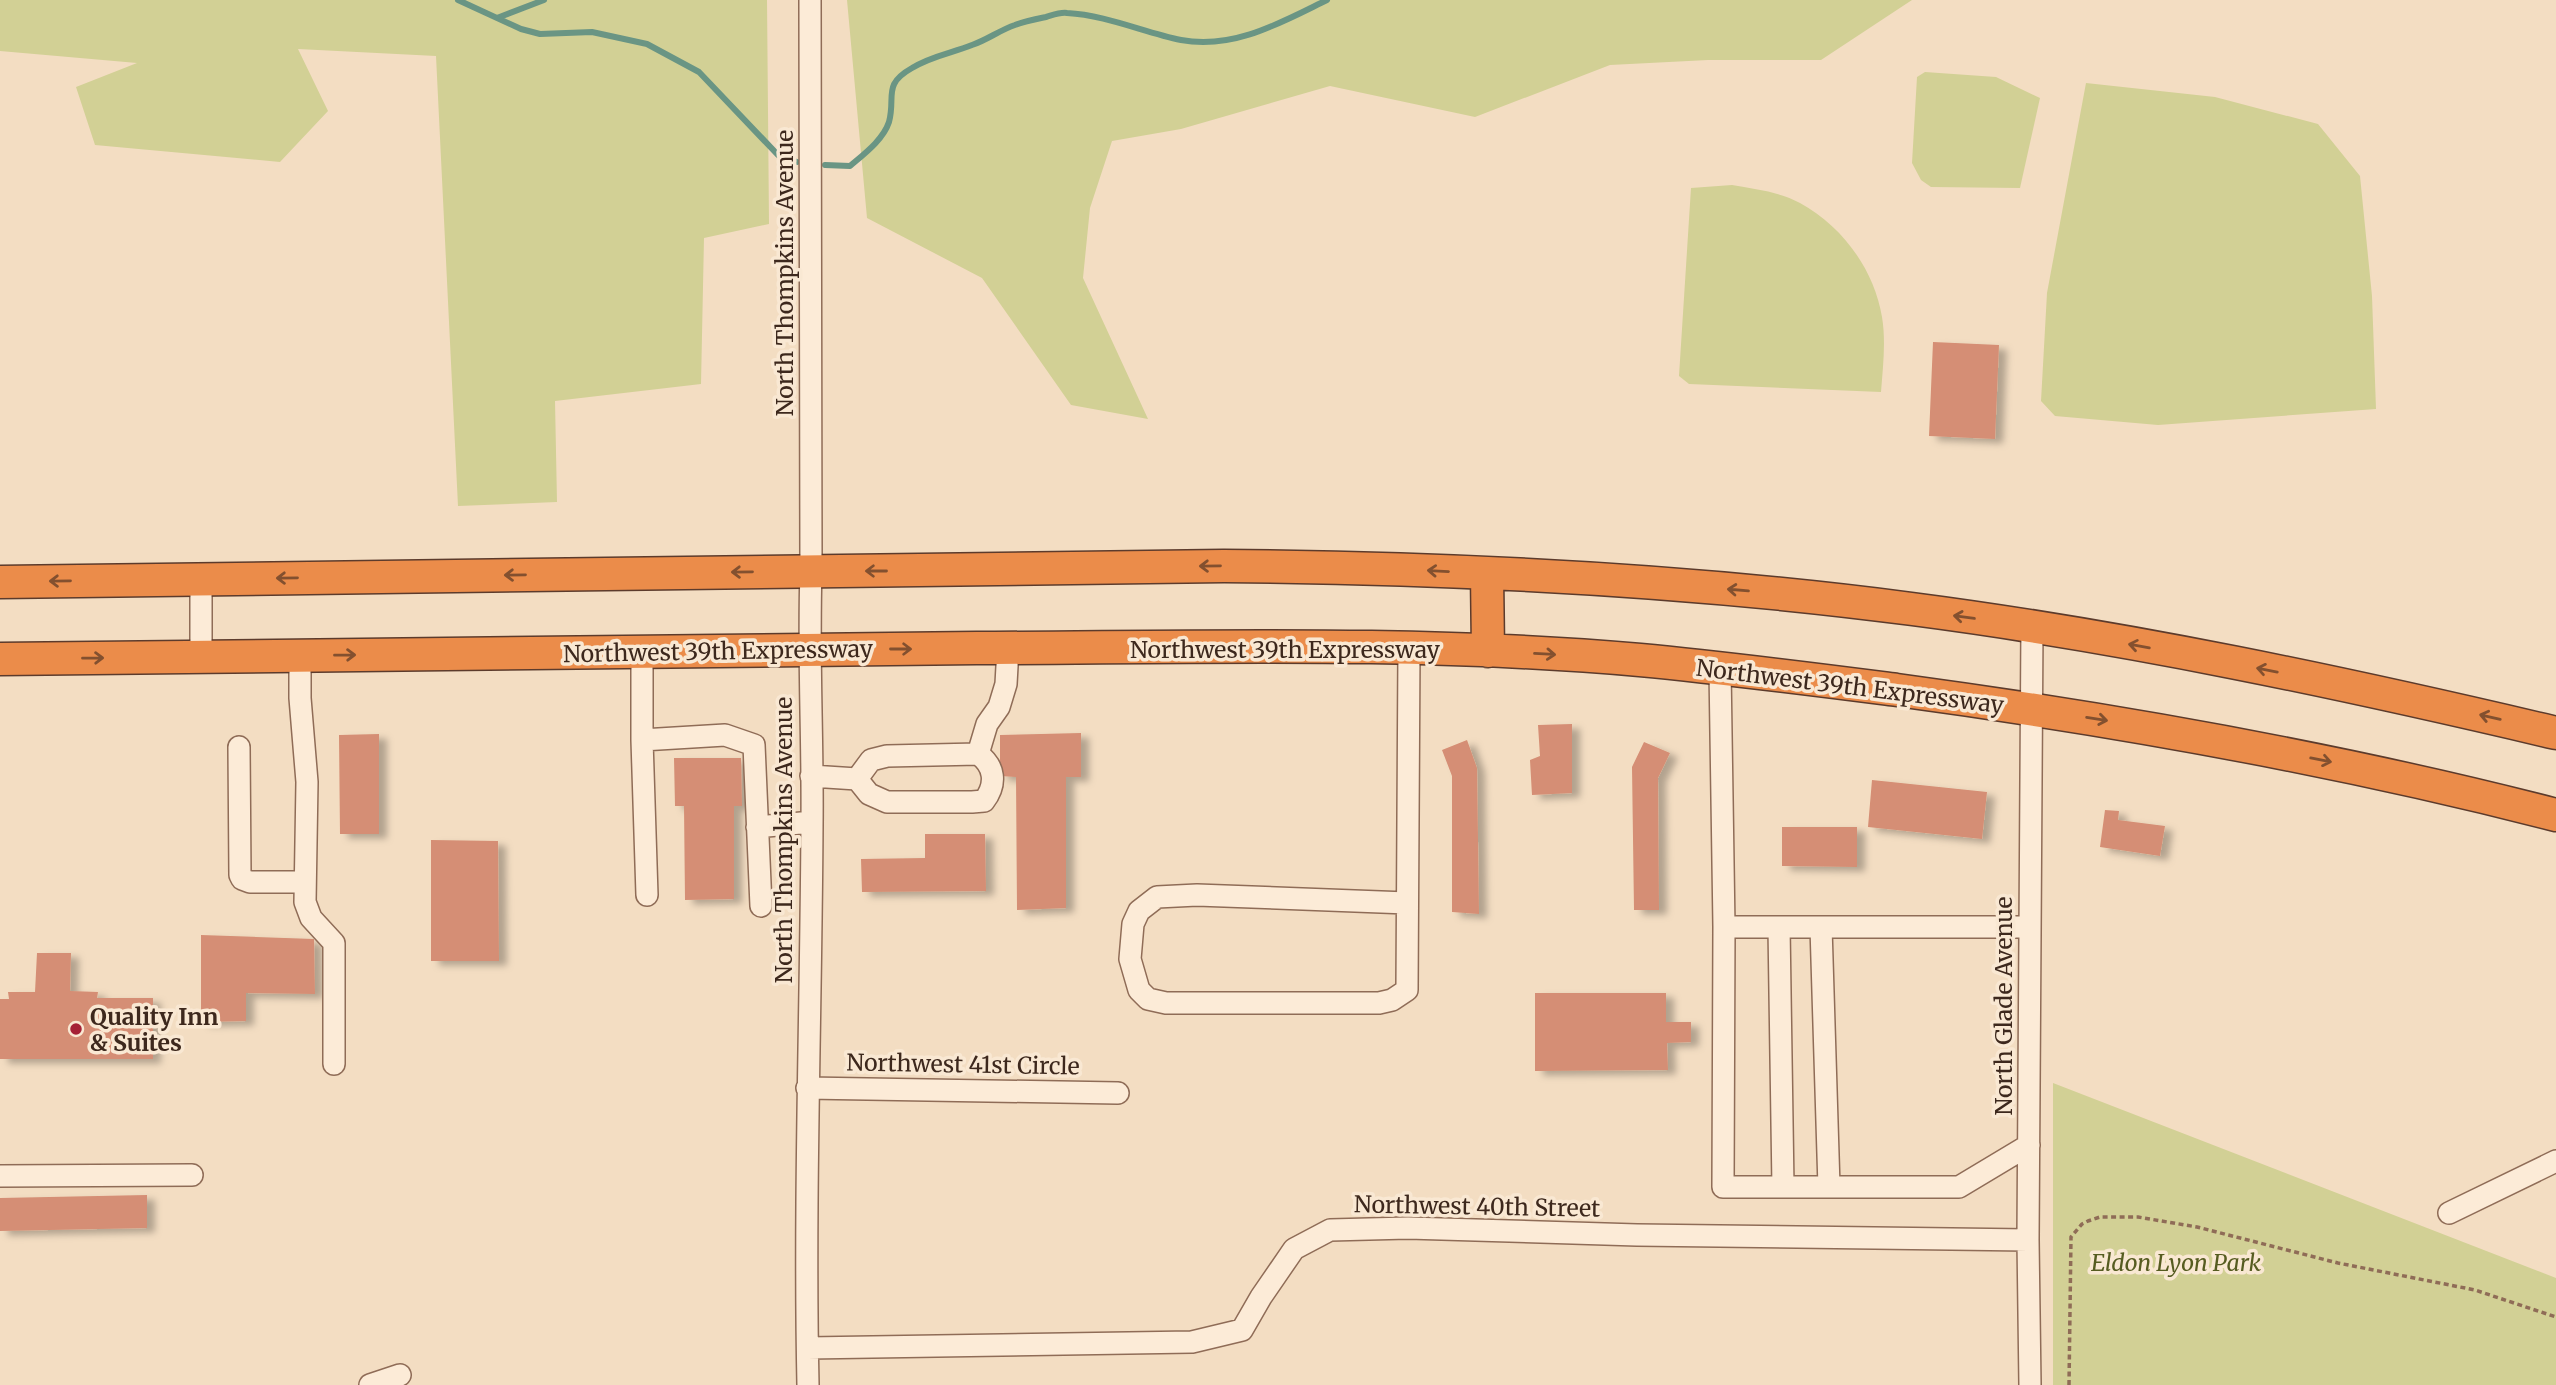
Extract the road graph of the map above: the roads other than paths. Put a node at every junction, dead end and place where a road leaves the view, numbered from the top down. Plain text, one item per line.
1 (810, 0) edge
2 (811, 571) junction
3 (1487, 573) junction
4 (201, 579) junction
5 (0, 582) edge
6 (2032, 626) junction
7 (1008, 648) junction
8 (808, 649) junction
9 (1409, 649) junction
10 (642, 651) junction
11 (1489, 651) junction
12 (300, 655) junction
13 (201, 656) junction
14 (0, 659) edge
15 (1720, 669) junction
16 (2029, 708) junction
17 (2556, 733) edge
18 (642, 740) junction
19 (239, 747) dead end
20 (978, 754) junction
21 (811, 776) junction
22 (857, 779) junction
23 (2556, 815) edge
24 (812, 822) junction
25 (757, 827) junction
26 (305, 881) junction
27 (647, 895) dead end
28 (1407, 903) junction
29 (761, 906) dead end
30 (1724, 927) junction
31 (1779, 927) junction
32 (1821, 927) junction
33 (2030, 927) junction
34 (334, 1064) dead end
35 (807, 1088) junction
36 (1118, 1093) dead end
37 (2029, 1145) junction
38 (2556, 1160) edge
39 (192, 1175) dead end
40 (0, 1176) edge
41 (1783, 1186) junction
42 (1829, 1186) junction
43 (2449, 1213) dead end
44 (2028, 1240) junction
45 (808, 1348) junction
46 (400, 1375) dead end
47 (370, 1385) edge
48 (808, 1385) edge
49 (2030, 1385) edge

1 - 2 street, North Thompkins Avenue
3 -> 2 highway
2 -> 4 highway
2 - 8 street, North Thompkins Avenue
6 -> 3 highway
3 - 11 highway
4 -> 5 highway
4 - 13 street
6 - 16 street, North Glade Avenue
17 -> 6 highway
8 -> 7 highway, Northwest 39th Expressway
7 - 9 highway, Northwest 39th Expressway
7 - 20 street
8 - 10 highway, Northwest 39th Expressway
8 - 21 street, North Thompkins Avenue
9 - 11 highway, Northwest 39th Expressway
9 - 28 street
12 -> 10 highway, Northwest 39th Expressway
10 - 18 street
11 -> 15 highway, Northwest 39th Expressway
12 - 13 highway, Northwest 39th Expressway
12 - 26 street
14 -> 13 highway, Northwest 39th Expressway
15 - 16 highway, Northwest 39th Expressway
15 - 30 street
16 -> 23 highway, Northwest 39th Expressway
16 - 33 street, North Glade Avenue
18 - 25 street
18 - 27 street
19 - 26 street
20 - 22 street
20 - 22 street
21 - 22 street
21 - 24 street, North Thompkins Avenue
24 - 25 street
24 - 35 street, North Thompkins Avenue
25 - 29 street
26 - 34 street
28 - 28 street
30 - 31 street
30 - 41 street
31 - 32 street
31 - 41 street
32 - 33 street
32 - 42 street
33 - 37 street, North Glade Avenue
35 - 36 street, Northwest 41st Circle
35 - 45 street, North Thompkins Avenue
37 - 42 street
37 - 44 street, North Glade Avenue
38 - 43 street
39 - 40 street
41 - 42 street
44 - 45 street, Northwest 40th Street
44 - 49 street, North Glade Avenue
45 - 48 street, North Thompkins Avenue
46 - 47 street

